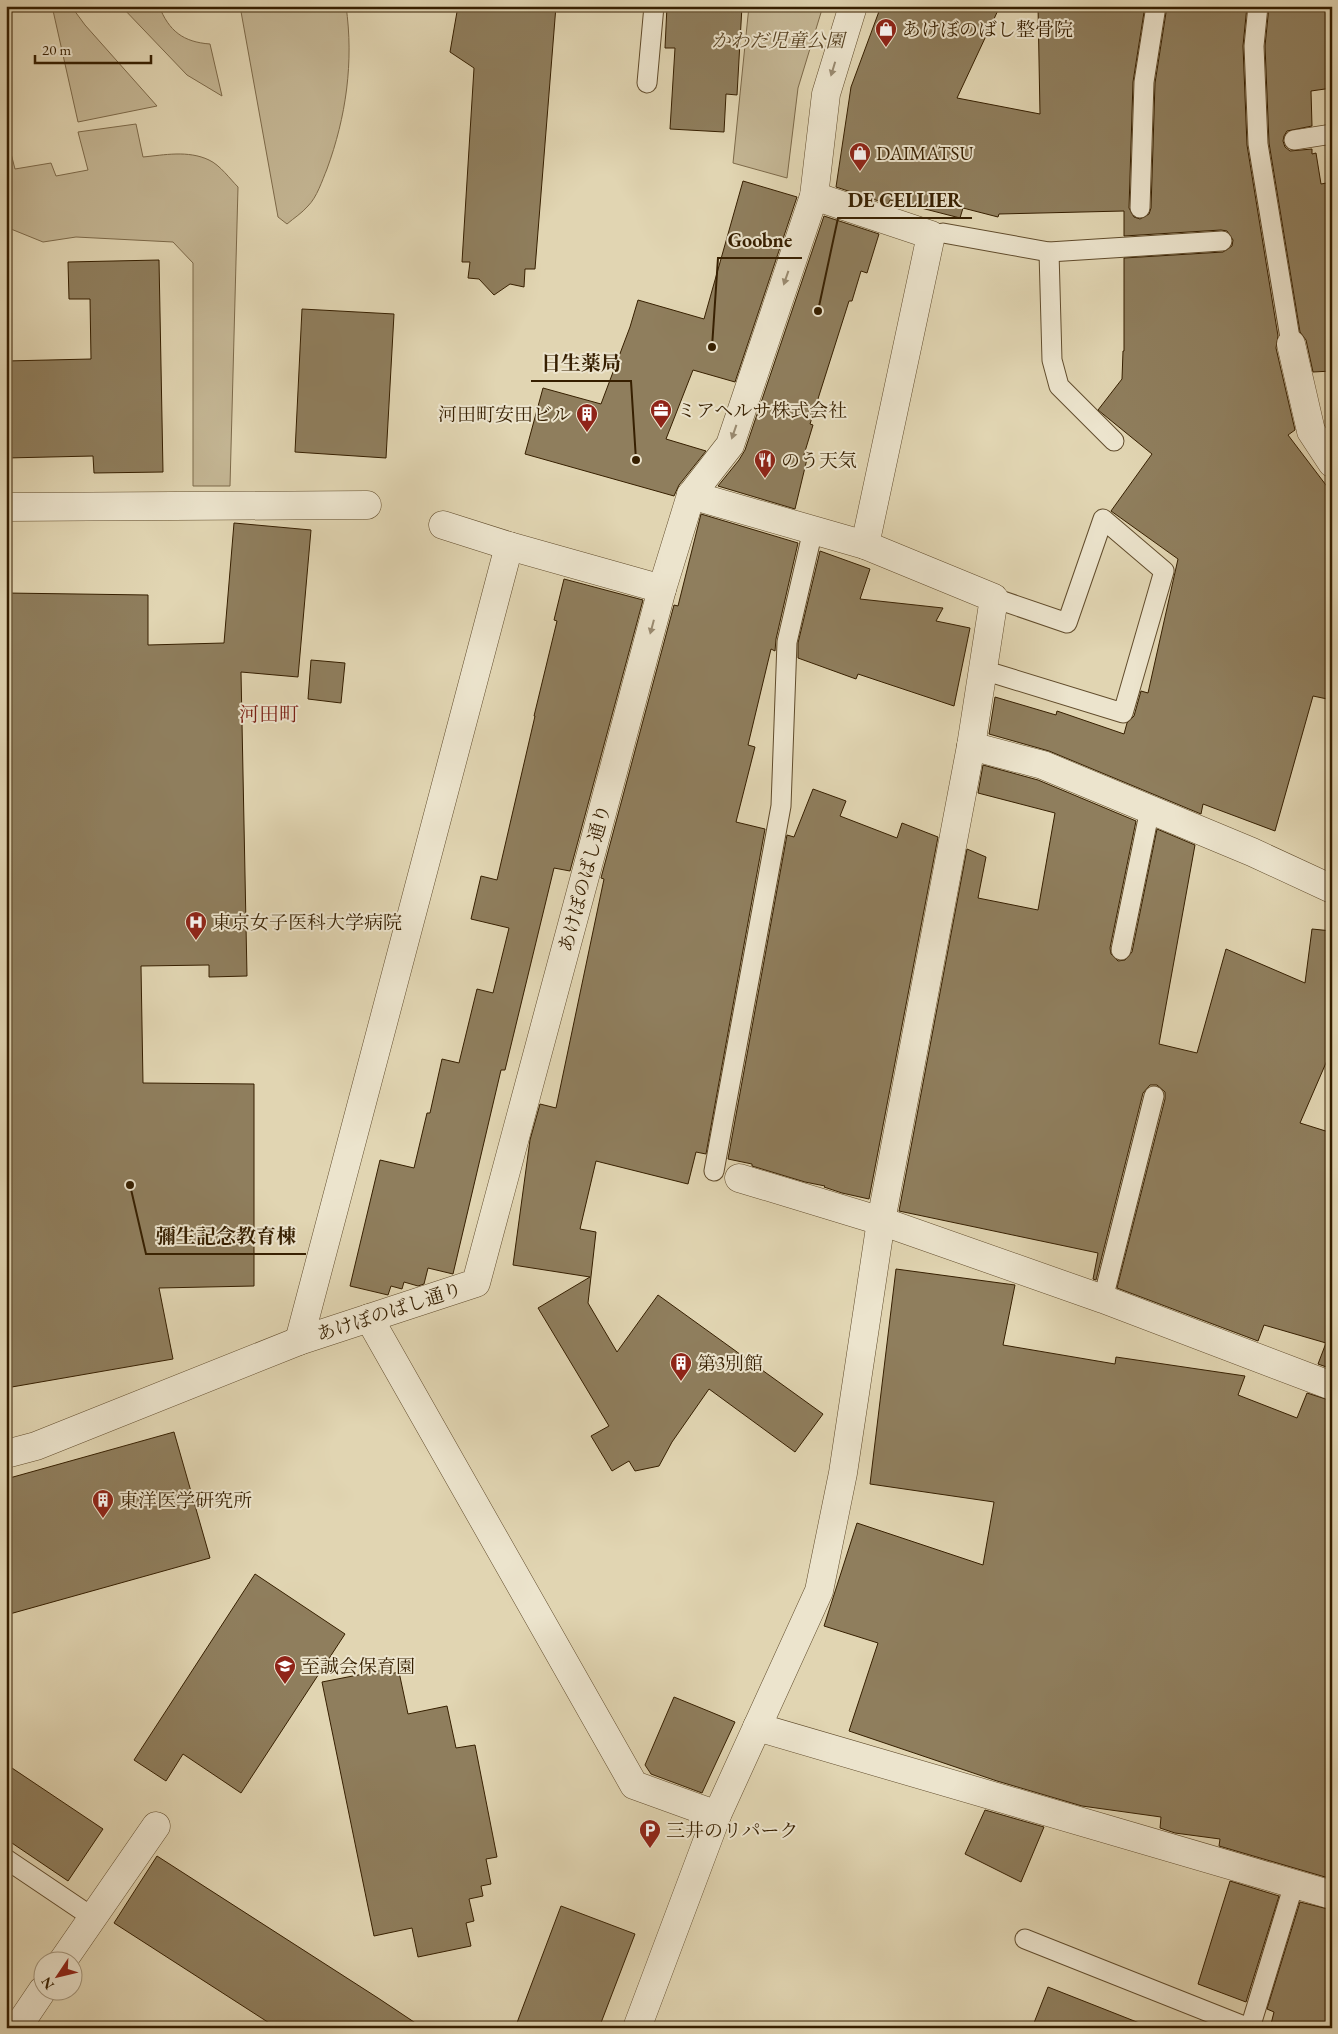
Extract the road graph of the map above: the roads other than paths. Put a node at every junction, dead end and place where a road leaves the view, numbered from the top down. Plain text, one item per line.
1 (654, 6) edge
2 (853, 6) edge
3 (1156, 6) edge
4 (1258, 6) edge
5 (647, 83) dead end
6 (1332, 134) edge
7 (1294, 140) dead end
8 (814, 196) junction
9 (1140, 208) dead end
10 (931, 235) junction
11 (1222, 241) dead end
12 (1049, 252) junction
13 (1291, 344) joint
14 (1114, 442) dead end
15 (1332, 463) edge
16 (691, 495) junction
17 (367, 505) dead end
18 (6, 507) edge
19 (443, 525) dead end
20 (813, 530) junction
21 (865, 545) junction
22 (509, 546) junction
23 (662, 589) junction
24 (994, 598) junction
25 (983, 670) junction
26 (971, 746) junction
27 (1150, 809) junction
28 (1332, 889) edge
29 (1121, 950) dead end
30 (1154, 1096) dead end
31 (726, 1174) joint
32 (882, 1221) junction
33 (1103, 1299) junction
34 (370, 1318) junction
35 (299, 1341) junction
36 (1332, 1386) edge
37 (6, 1454) edge
38 (757, 1728) junction
39 (717, 1815) junction
40 (156, 1826) dead end
41 (6, 1859) edge
42 (1294, 1884) junction
43 (1332, 1895) edge
44 (92, 1917) junction
45 (1025, 1939) dead end
46 (69, 1952) edge
47 (35, 2002) edge
48 (17, 2028) edge
49 (637, 2028) edge
50 (1250, 2028) edge

1 - 5 lane
2 -> 8 street, あけぼのばし通り
3 - 9 lane
4 - 13 lane
6 - 7 lane
8 - 10 street
8 -> 16 street, あけぼのばし通り
10 - 12 lane
10 - 21 street
11 - 12 lane
12 - 14 lane
13 - 15 street
16 - 20 street
16 - 23 street, あけぼのばし通り
17 - 18 street
19 - 22 street
20 - 21 street
20 - 31 lane
21 - 24 street
22 - 23 street
22 - 35 street
23 -> 34 street, あけぼのばし通り
24 - 25 street
24 - 25 lane
25 - 26 street
26 - 27 street
26 - 32 street
27 - 28 street
27 - 29 lane
30 - 33 lane
31 - 32 street
32 - 33 street
32 - 38 street
33 - 36 street
34 - 35 street, あけぼのばし通り
34 - 39 street
35 - 37 street, あけぼのばし通り
38 - 39 street
38 - 42 street
39 - 49 street
40 - 44 street
41 - 44 lane
42 - 43 street
42 - 50 lane
44 - 46 street
45 - 50 lane
47 - 48 street

